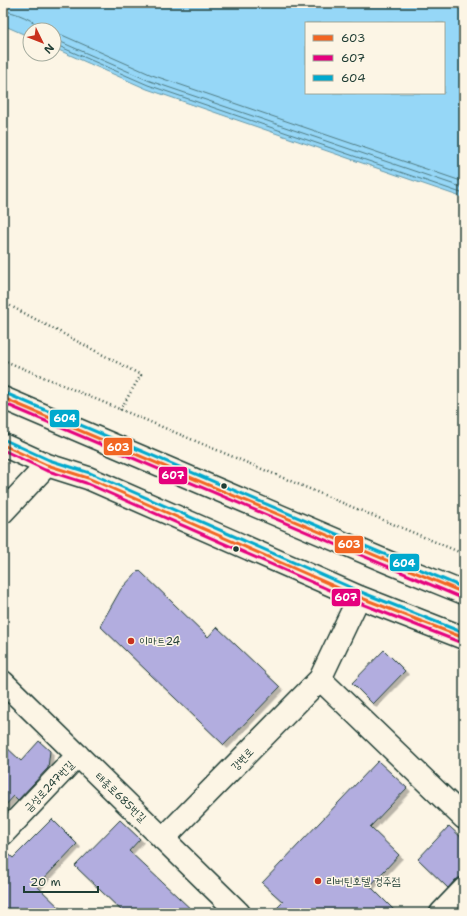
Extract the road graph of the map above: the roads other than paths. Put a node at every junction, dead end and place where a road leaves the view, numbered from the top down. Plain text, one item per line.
1 (3, 398) edge
2 (3, 445) edge
3 (47, 465) junction
4 (3, 512) edge
5 (464, 593) edge
6 (359, 596) junction
7 (464, 638) edge
8 (320, 679) junction
9 (3, 682) edge
10 (78, 755) junction
11 (464, 818) edge
12 (3, 834) edge
13 (163, 839) junction
14 (464, 889) edge
15 (239, 913) edge
16 (441, 913) edge

1 - 5 street
2 - 3 street
3 - 4 street
3 - 6 street
6 - 7 street
6 - 8 street, 강변로
8 - 11 street
8 - 13 street, 강변로
9 - 10 street, 태종로685번길
10 - 12 street, 금성로247번길
10 - 13 street, 태종로685번길
13 - 15 street, 태종로685번길
14 - 16 street

